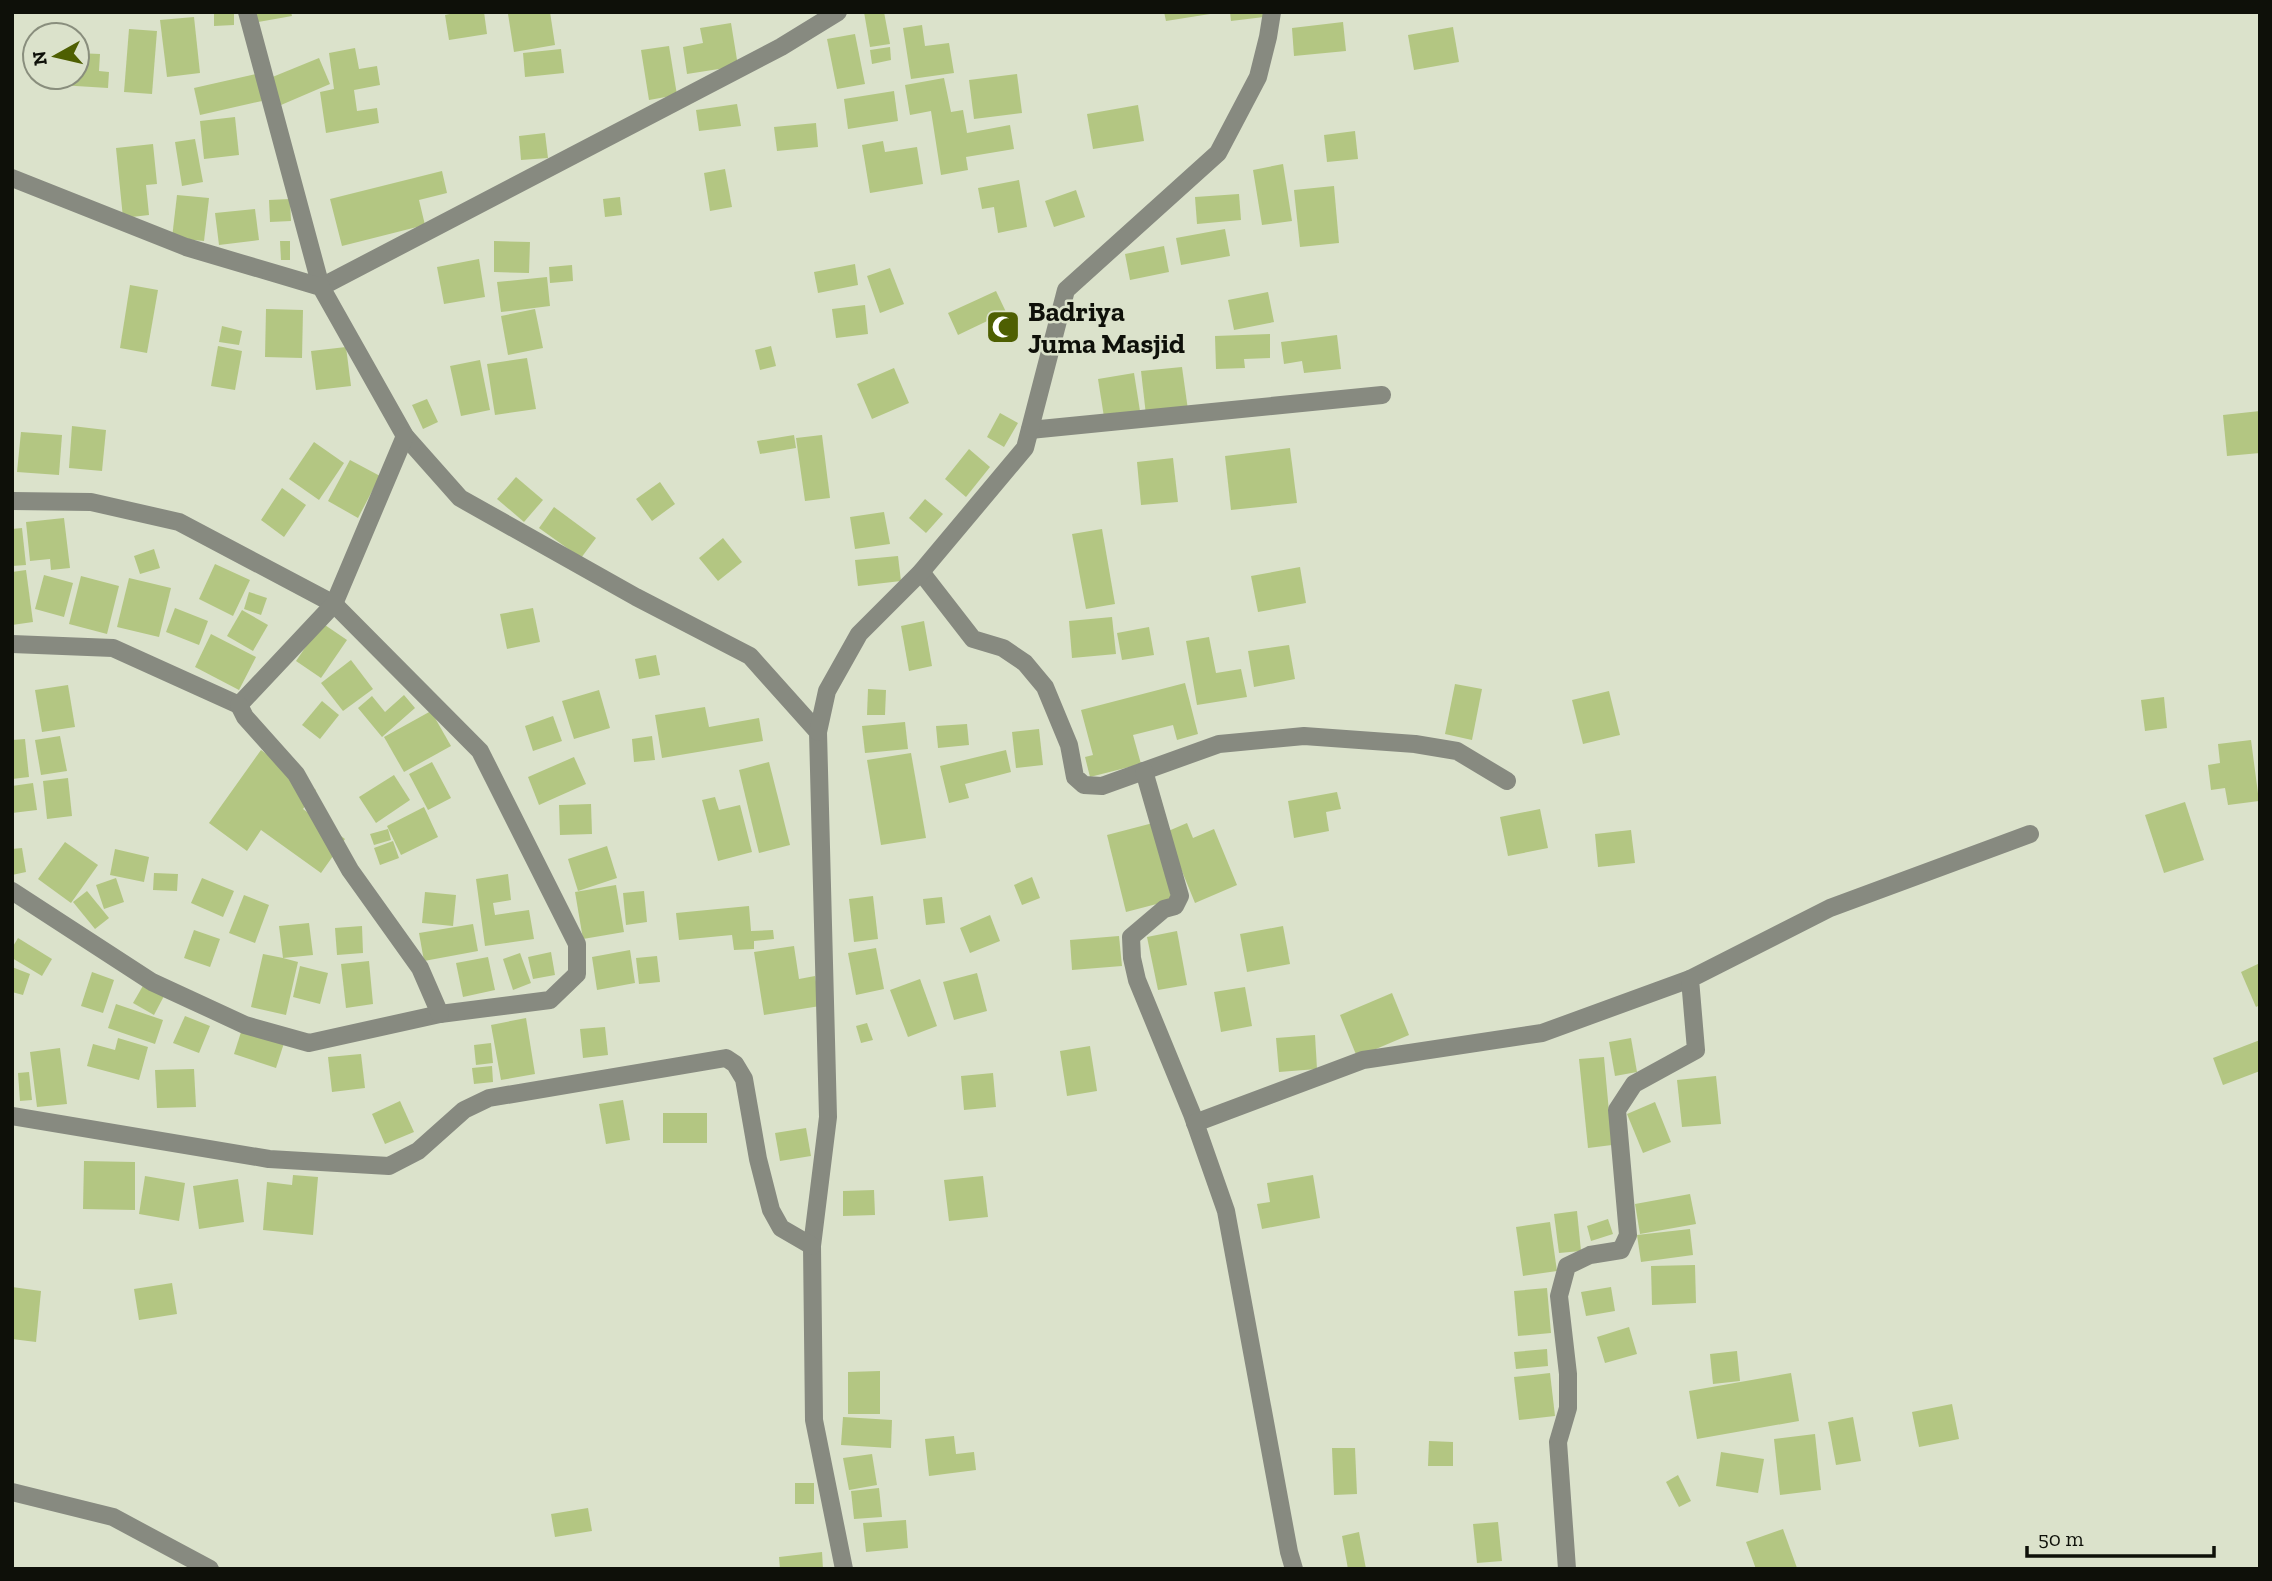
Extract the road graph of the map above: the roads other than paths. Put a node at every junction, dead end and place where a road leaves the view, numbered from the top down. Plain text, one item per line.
1 (247, 12) edge
2 (838, 12) edge
3 (1272, 12) edge
4 (12, 178) edge
5 (321, 287) junction
6 (1382, 395) dead end
7 (1030, 430) junction
8 (405, 436) junction
9 (12, 501) edge
10 (922, 572) junction
11 (334, 604) junction
12 (12, 644) edge
13 (239, 705) junction
14 (818, 732) junction
15 (1144, 771) junction
16 (1507, 780) dead end
17 (2030, 834) dead end
18 (12, 891) edge
19 (1690, 979) junction
20 (440, 1014) junction
21 (12, 1116) edge
22 (1195, 1123) junction
23 (812, 1247) junction
24 (12, 1492) edge
25 (210, 1569) edge
26 (844, 1569) edge
27 (1294, 1569) edge
28 (1567, 1569) edge

1 - 5 street
2 - 5 street
3 - 7 street
4 - 5 street
5 - 8 street
6 - 7 street
7 - 10 street
8 - 11 street
8 - 14 street
9 - 11 street
10 - 14 street
10 - 15 street
11 - 13 street
11 - 20 street
12 - 13 street
13 - 20 street
14 - 23 street
15 - 16 street
15 - 22 street
17 - 19 street
18 - 20 street
19 - 22 street
19 - 28 street
21 - 23 street
22 - 27 street
23 - 26 street
24 - 25 street

